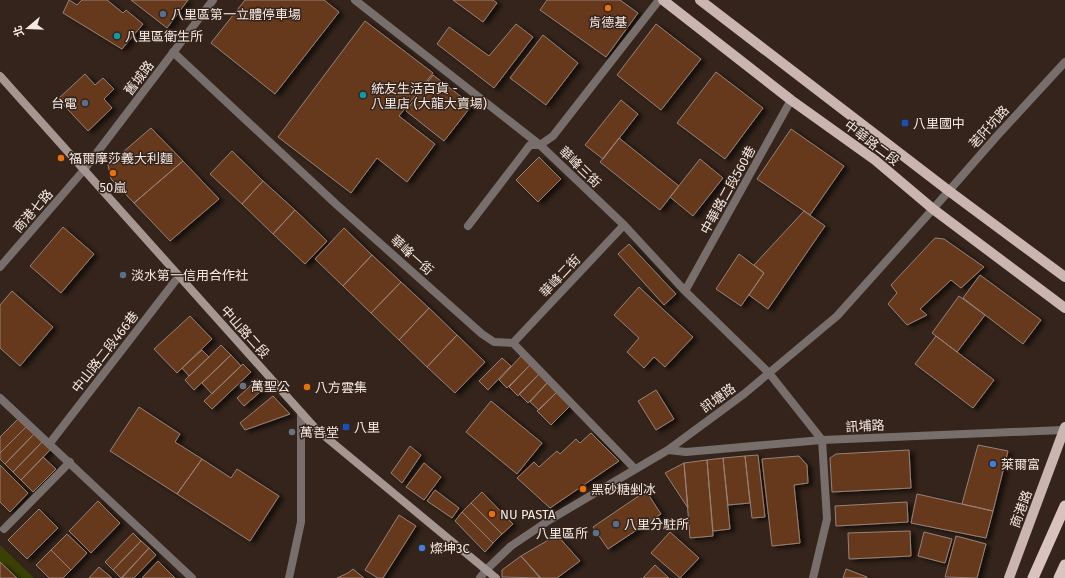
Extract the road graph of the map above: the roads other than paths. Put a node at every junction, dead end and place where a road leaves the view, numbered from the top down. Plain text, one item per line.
1 (213, 0) edge
2 (356, 0) edge
3 (659, 0) edge
4 (663, 0) edge
5 (700, 0) edge
6 (173, 52) junction
7 (1065, 62) edge
8 (0, 76) edge
9 (791, 100) junction
10 (540, 145) junction
11 (83, 170) junction
12 (949, 191) junction
13 (933, 209) junction
14 (624, 225) junction
15 (468, 226) dead end
16 (0, 267) edge
17 (179, 276) junction
18 (1065, 277) edge
19 (685, 291) junction
20 (1065, 308) edge
21 (513, 343) junction
22 (769, 373) junction
23 (0, 398) edge
24 (301, 413) junction
25 (1064, 428) edge
26 (822, 440) junction
27 (50, 443) junction
28 (668, 450) junction
29 (70, 462) junction
30 (635, 469) junction
31 (1065, 506) edge
32 (4, 529) dead end
33 (1065, 565) edge
34 (486, 570) junction
35 (192, 578) edge
36 (289, 578) edge
37 (480, 578) edge
38 (496, 578) edge
39 (813, 578) edge
40 (1008, 578) edge
41 (1033, 578) edge
42 (1059, 578) edge

1 - 6 street, 舊城路
2 - 10 street, 華峰三街
3 - 10 street
4 - 9 main road, 中華路二段
5 - 12 main road, 中華路二段
6 - 11 street, 舊城路
6 - 21 street, 華峰一街
7 - 12 street, 荖阡坑路
8 - 11 main road, 中山路二段
9 - 13 main road, 中華路二段
9 - 19 street, 中華路二段560巷
10 - 14 street, 華峰三街
10 - 15 street
11 - 16 street, 商港七路
11 - 17 main road, 中山路二段
12 - 13 street, 荖阡坑路
12 - 18 main road, 中華路二段
13 - 20 main road, 中華路二段
13 - 22 street, 訊塘路
14 - 19 street, 華峰三街
14 - 21 street, 華峰二街
17 - 24 main road, 中山路二段
17 - 27 street, 中山路二段466巷
19 - 22 street, 華峰三街
21 - 30 street
22 - 26 street, 華峰三街
22 - 28 street, 訊塘路
23 - 27 street
24 - 34 main road, 中山路二段
24 - 36 street
25 - 26 street, 訊埔路
25 - 40 main road, 商港路
26 - 28 street, 訊埔路
26 - 39 street
27 - 29 street
28 - 30 street, 訊塘路
29 - 32 street
29 - 35 street
30 - 34 street, 訊塘路
31 - 41 highway
33 - 42 highway
34 - 37 street, 訊塘路
34 - 38 main road, 中山路二段

